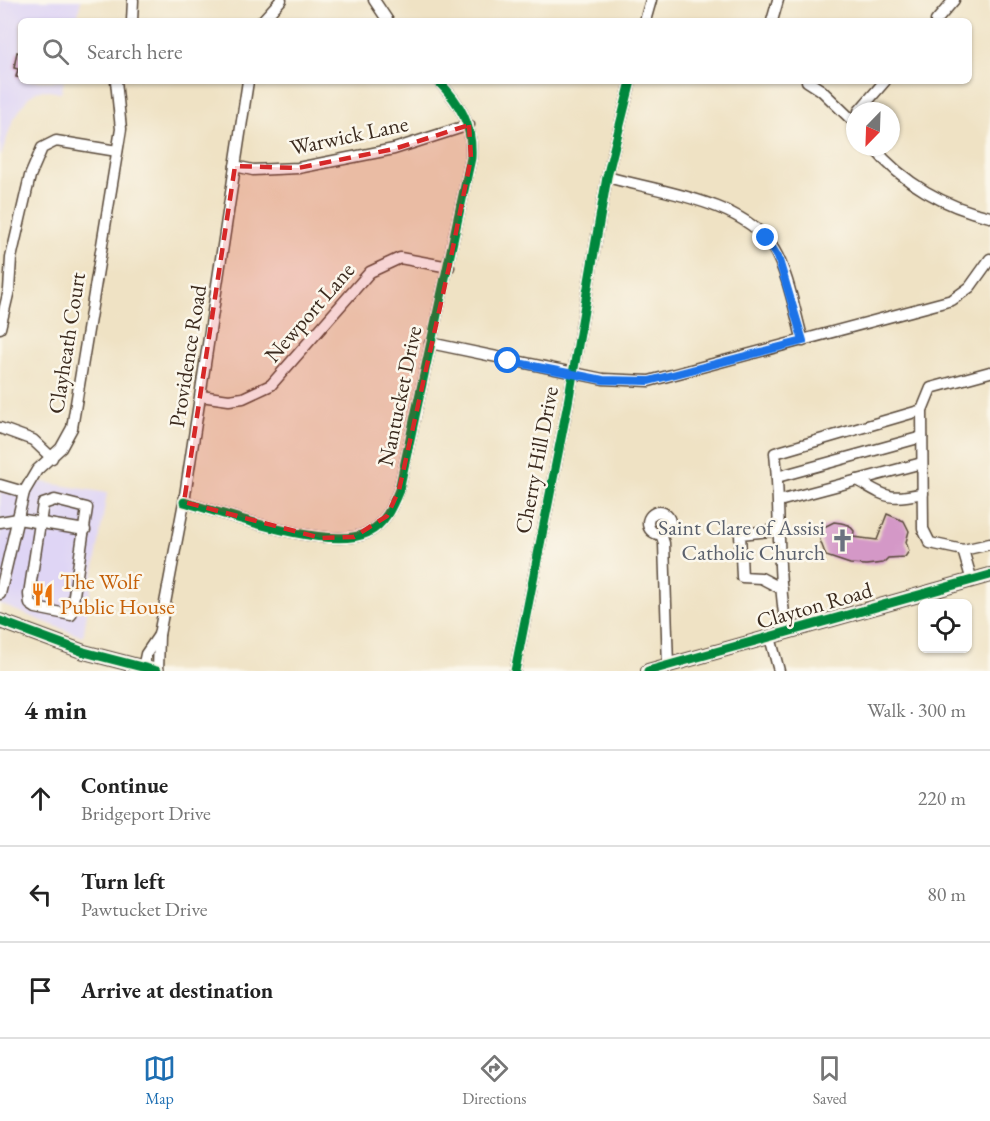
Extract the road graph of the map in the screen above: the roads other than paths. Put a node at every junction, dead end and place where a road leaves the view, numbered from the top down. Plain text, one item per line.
1 (133, 0) edge
2 (281, 0) edge
3 (374, 0) edge
4 (651, 0) edge
5 (778, 0) edge
6 (954, 0) edge
7 (132, 18) edge
8 (265, 18) edge
9 (386, 18) edge
10 (646, 18) edge
11 (773, 18) edge
12 (939, 18) edge
13 (116, 84) edge
14 (248, 84) edge
15 (441, 84) edge
16 (630, 84) edge
17 (812, 84) edge
18 (882, 84) edge
19 (868, 102) edge
20 (846, 110) edge
21 (469, 125) junction
22 (117, 151) junction
23 (882, 156) edge
24 (235, 166) junction
25 (607, 177) junction
26 (990, 217) edge
27 (990, 259) edge
28 (449, 267) junction
29 (0, 328) edge
30 (803, 341) junction
31 (430, 343) junction
32 (990, 372) edge
33 (573, 374) junction
34 (201, 396) junction
35 (921, 410) junction
36 (0, 428) edge
37 (922, 437) junction
38 (52, 458) junction
39 (922, 463) junction
40 (777, 477) junction
41 (857, 480) junction
42 (0, 485) edge
43 (24, 492) junction
44 (923, 493) junction
45 (779, 496) junction
46 (184, 502) junction
47 (18, 519) junction
48 (0, 522) edge
49 (41, 522) junction
50 (85, 530) junction
51 (780, 530) junction
52 (661, 534) dead end
53 (990, 544) edge
54 (963, 550) junction
55 (5, 556) edge
56 (990, 575) edge
57 (972, 580) junction
58 (1, 588) edge
59 (782, 589) junction
60 (0, 621) edge
61 (787, 632) junction
62 (770, 637) junction
63 (668, 666) junction
64 (153, 670) edge
65 (515, 671) edge
66 (648, 671) edge
67 (779, 671) edge

1 - 7 street
2 - 8 street
3 - 9 street
4 - 10 street
5 - 11 street
6 - 12 street
13 - 22 street, Clayheath Court
14 - 24 street, Providence Road
15 - 21 street, Nantucket Drive
16 - 25 street, Cherry Hill Drive
17 - 20 street
18 - 19 street
21 - 24 street, Warwick Lane
21 - 28 street, Nantucket Drive
22 - 29 street
22 - 38 street, Clayheath Court
23 - 26 street
24 - 34 street, Providence Road
25 - 30 street
25 - 33 street, Cherry Hill Drive
27 - 30 street
28 - 31 street, Nantucket Drive
28 - 34 street, Newport Lane
30 - 33 street
31 - 33 street
31 - 46 street, Nantucket Drive
32 - 35 street
33 - 65 street, Cherry Hill Drive
34 - 46 street, Providence Road
35 - 37 street
35 - 40 street
36 - 38 street
37 - 39 street
37 - 40 street
38 - 43 street, Clayheath Court
39 - 41 street
39 - 44 street
40 - 45 street
41 - 44 street
41 - 45 street
42 - 43 street
43 - 47 street, Clayheath Court
44 - 54 street
45 - 51 street
46 - 64 street, Providence Road
47 - 48 street
47 - 49 street
47 - 55 street, Clayheath Court
49 - 50 street
49 - 50 street
49 - 50 street
51 - 59 street
51 - 59 street
52 - 63 street
53 - 54 street
54 - 57 street
55 - 58 street, Clayheath Court
56 - 57 main road, Clayton Road
57 - 61 main road, Clayton Road
59 - 61 street
60 - 64 main road
61 - 62 main road, Clayton Road
62 - 63 main road, Clayton Road
62 - 67 street
63 - 66 main road, Clayton Road

